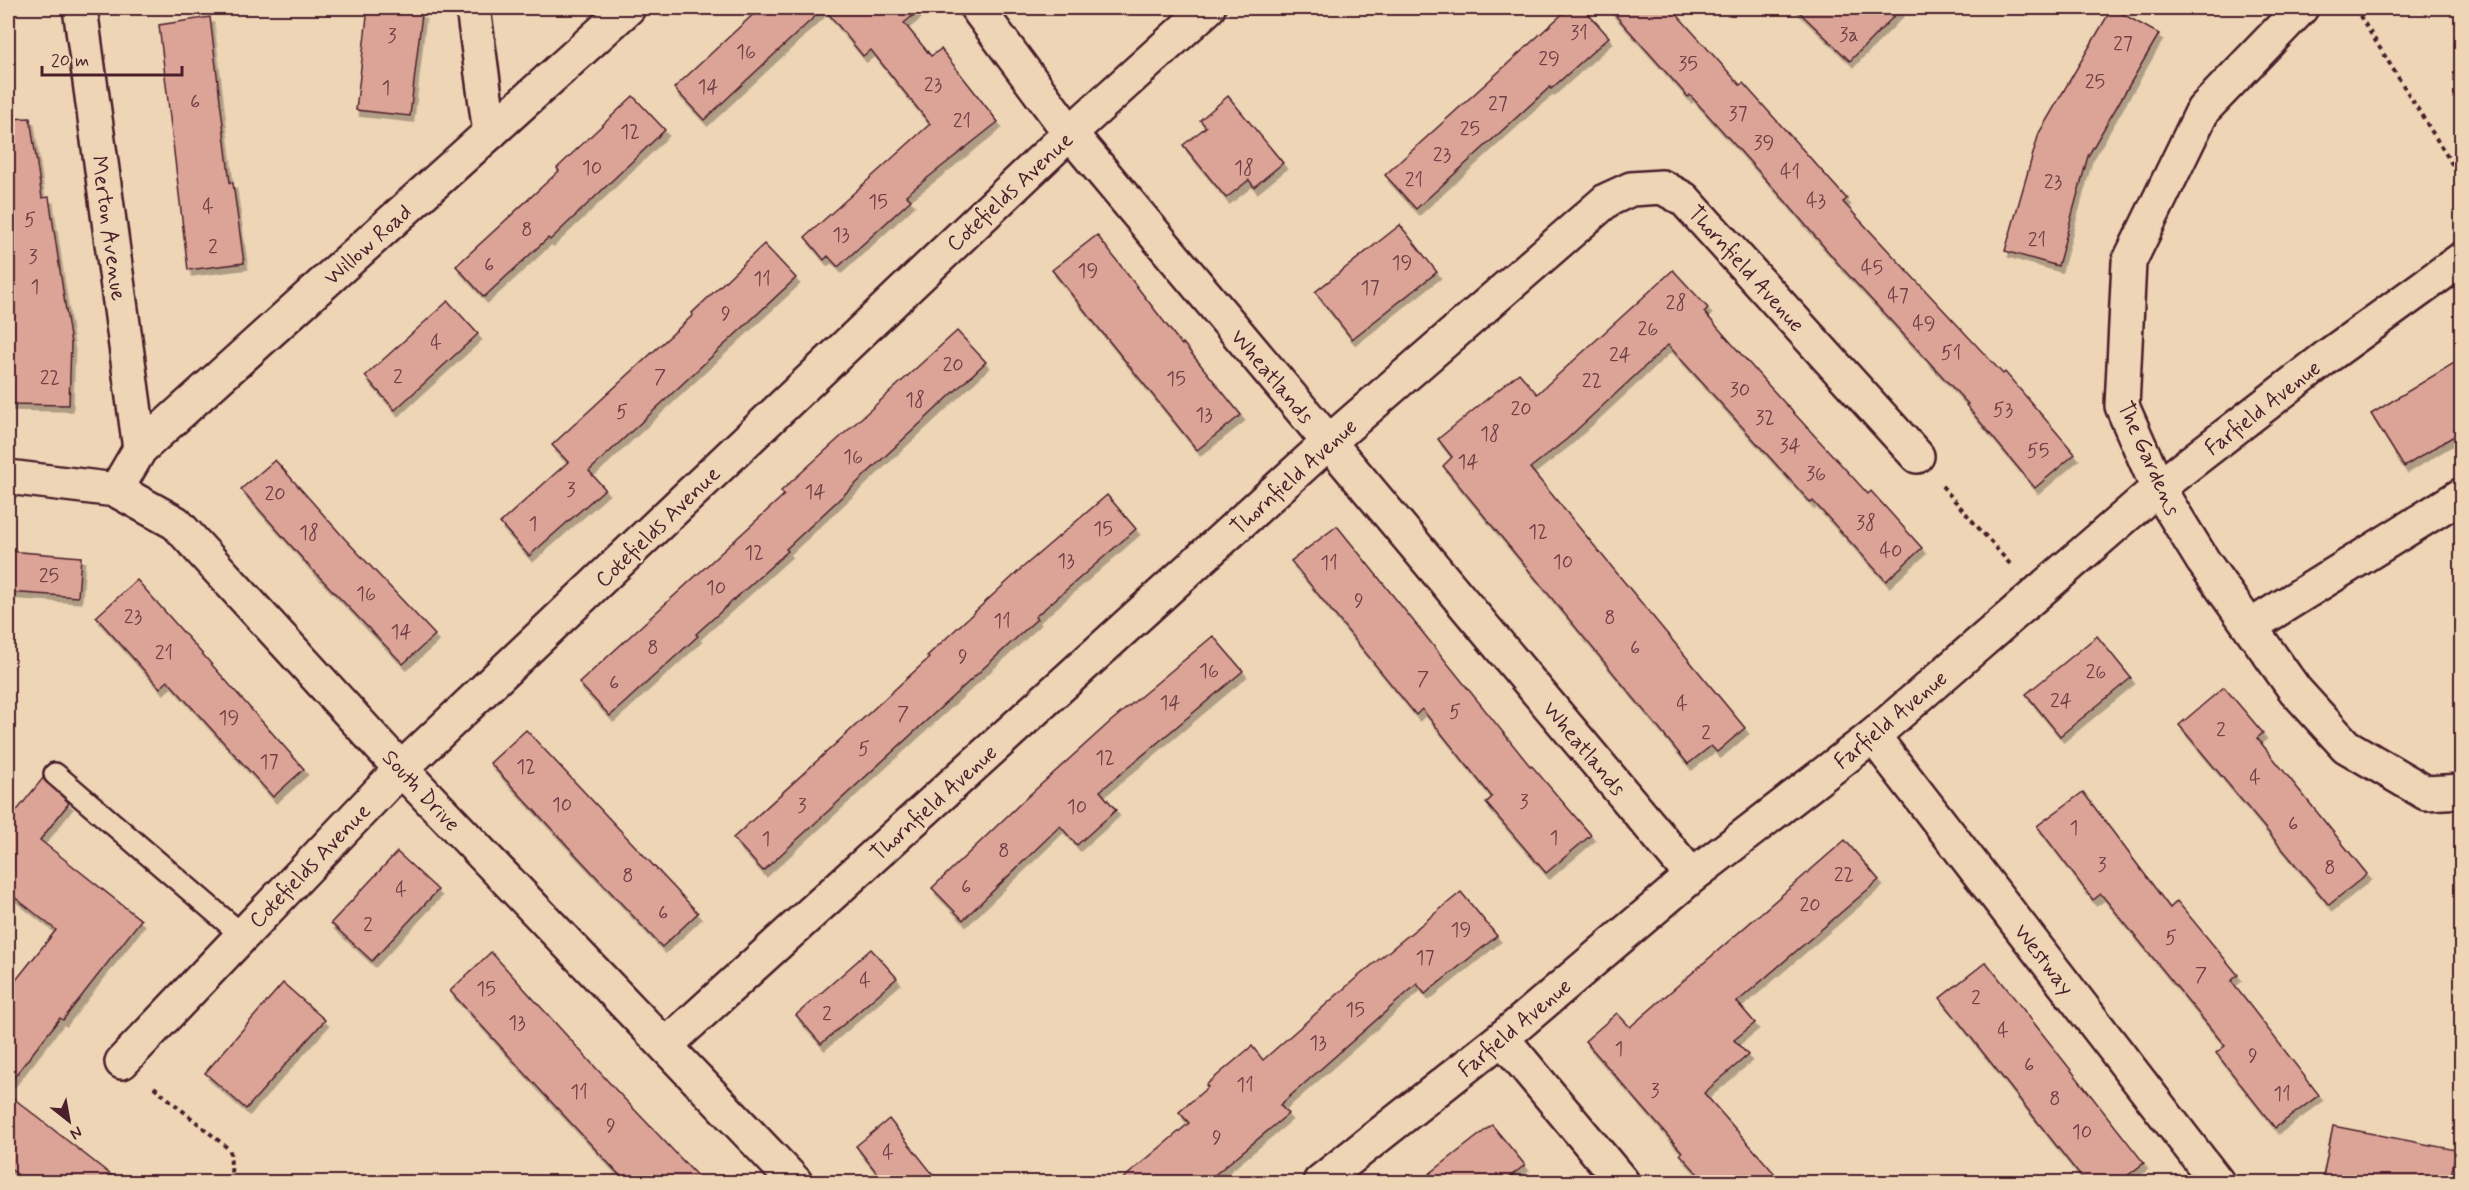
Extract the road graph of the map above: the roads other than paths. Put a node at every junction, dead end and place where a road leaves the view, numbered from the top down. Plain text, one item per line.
1 (80, 8) edge
2 (473, 8) edge
3 (628, 8) edge
4 (977, 8) edge
5 (1208, 8) edge
6 (2301, 8) edge
7 (490, 133) junction
8 (1070, 133) junction
9 (2462, 259) edge
10 (1329, 442) junction
11 (140, 449) junction
12 (1917, 456) road end
13 (8, 477) edge
14 (2158, 488) junction
15 (116, 490) junction
16 (2462, 495) edge
17 (2251, 626) junction
18 (1873, 736) junction
19 (401, 769) junction
20 (55, 774) dead end
21 (2462, 791) edge
22 (1692, 876) junction
23 (242, 935) junction
24 (1502, 1038) junction
25 (666, 1045) junction
26 (122, 1062) road end
27 (795, 1182) edge
28 (1320, 1182) edge
29 (1622, 1182) edge
30 (2217, 1182) edge

1 - 11 street, Merton Avenue
2 - 7 street
3 - 7 street, Willow Road
4 - 8 street, Wheatlands
5 - 8 street, Cotefields Avenue
6 - 14 street, The Gardens
7 - 11 street, Willow Road
8 - 10 street, Wheatlands
8 - 19 street, Cotefields Avenue
9 - 14 street, Farfield Avenue
10 - 12 street, Thornfield Avenue
10 - 22 street, Wheatlands
10 - 25 street, Thornfield Avenue
11 - 15 street, Willow Road
13 - 15 street, South Drive
14 - 17 street, The Gardens
14 - 18 street, Farfield Avenue
15 - 19 street, South Drive
16 - 17 street
17 - 21 street, The Gardens
18 - 22 street, Farfield Avenue
18 - 30 street, Westway
19 - 23 street, Cotefields Avenue
19 - 25 street, South Drive
20 - 23 lane
22 - 24 street, Farfield Avenue
23 - 26 street, Cotefields Avenue
24 - 28 street, Farfield Avenue
24 - 29 street
25 - 27 street, South Drive

